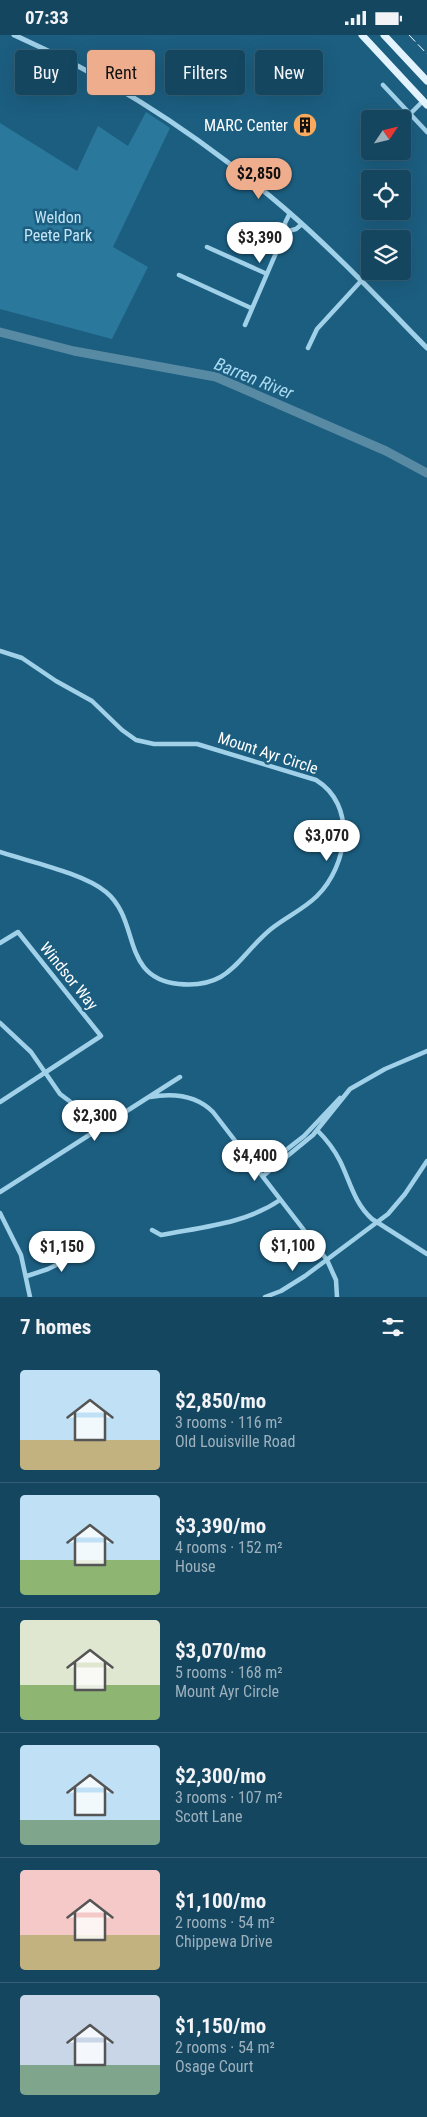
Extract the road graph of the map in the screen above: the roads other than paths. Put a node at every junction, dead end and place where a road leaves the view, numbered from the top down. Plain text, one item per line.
1 (14, 35) edge
2 (362, 35) edge
3 (384, 35) edge
4 (427, 81) edge
5 (383, 85) dead end
6 (426, 101) edge
7 (406, 110) edge
8 (411, 113) edge
9 (411, 115) edge
10 (427, 132) edge
11 (290, 213) junction
12 (302, 224) junction
13 (285, 232) junction
14 (207, 247) dead end
15 (266, 274) junction
16 (179, 275) dead end
17 (361, 281) junction
18 (251, 308) junction
19 (244, 325) dead end
20 (308, 347) dead end
21 (427, 348) edge
22 (0, 651) edge
23 (0, 852) edge
24 (0, 943) edge
25 (0, 1023) edge
26 (427, 1051) edge
27 (45, 1073) junction
28 (180, 1077) dead end
29 (345, 1094) junction
30 (150, 1097) junction
31 (0, 1102) edge
32 (97, 1129) junction
33 (317, 1130) junction
34 (427, 1161) edge
35 (259, 1171) junction
36 (262, 1176) junction
37 (0, 1191) edge
38 (280, 1200) junction
39 (0, 1213) edge
40 (378, 1223) junction
41 (152, 1230) dead end
42 (88, 1249) dead end
43 (427, 1254) edge
44 (327, 1260) junction
45 (27, 1276) junction
46 (30, 1297) edge
47 (265, 1297) edge
48 (337, 1297) edge

1 - 11 street
2 - 6 main road
3 - 4 main road
5 - 7 street
6 - 8 street
9 - 10 street
11 - 12 street
11 - 13 street
12 - 13 street
12 - 17 street
13 - 15 street
14 - 15 street
15 - 18 street
16 - 18 street
17 - 20 street
17 - 21 street
18 - 19 street
22 - 23 street, Mount Ayr Circle
24 - 27 street, Windsor Way
25 - 27 street
26 - 29 street
27 - 31 street
27 - 32 street
28 - 30 street
29 - 33 street
29 - 35 street
30 - 32 street
30 - 35 street
32 - 37 street
33 - 36 street
33 - 40 street
34 - 40 street
35 - 36 street
36 - 38 street
38 - 41 street
38 - 44 street
39 - 45 street
40 - 43 street
40 - 44 street
42 - 45 street
44 - 47 street
44 - 48 street
45 - 46 street

